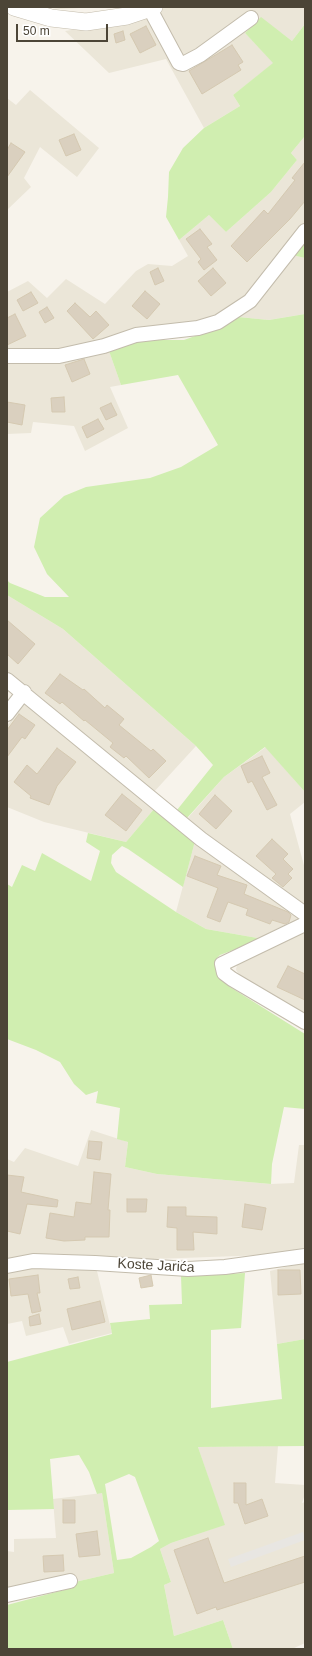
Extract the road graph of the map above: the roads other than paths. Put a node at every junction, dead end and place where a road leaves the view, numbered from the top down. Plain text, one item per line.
1 (14, 7) edge
2 (148, 9) edge
3 (251, 18) dead end
4 (305, 230) edge
5 (7, 356) edge
6 (7, 680) edge
7 (24, 692) junction
8 (7, 714) edge
9 (305, 914) edge
10 (305, 924) edge
11 (305, 1022) edge
12 (305, 1256) edge
13 (7, 1266) edge
14 (70, 1581) dead end
15 (7, 1595) edge

1 - 2 street
2 - 3 street
4 - 5 street
6 - 7 street
7 - 8 street
7 - 9 street
10 - 11 street
12 - 13 street, Koste Jarića
14 - 15 street

